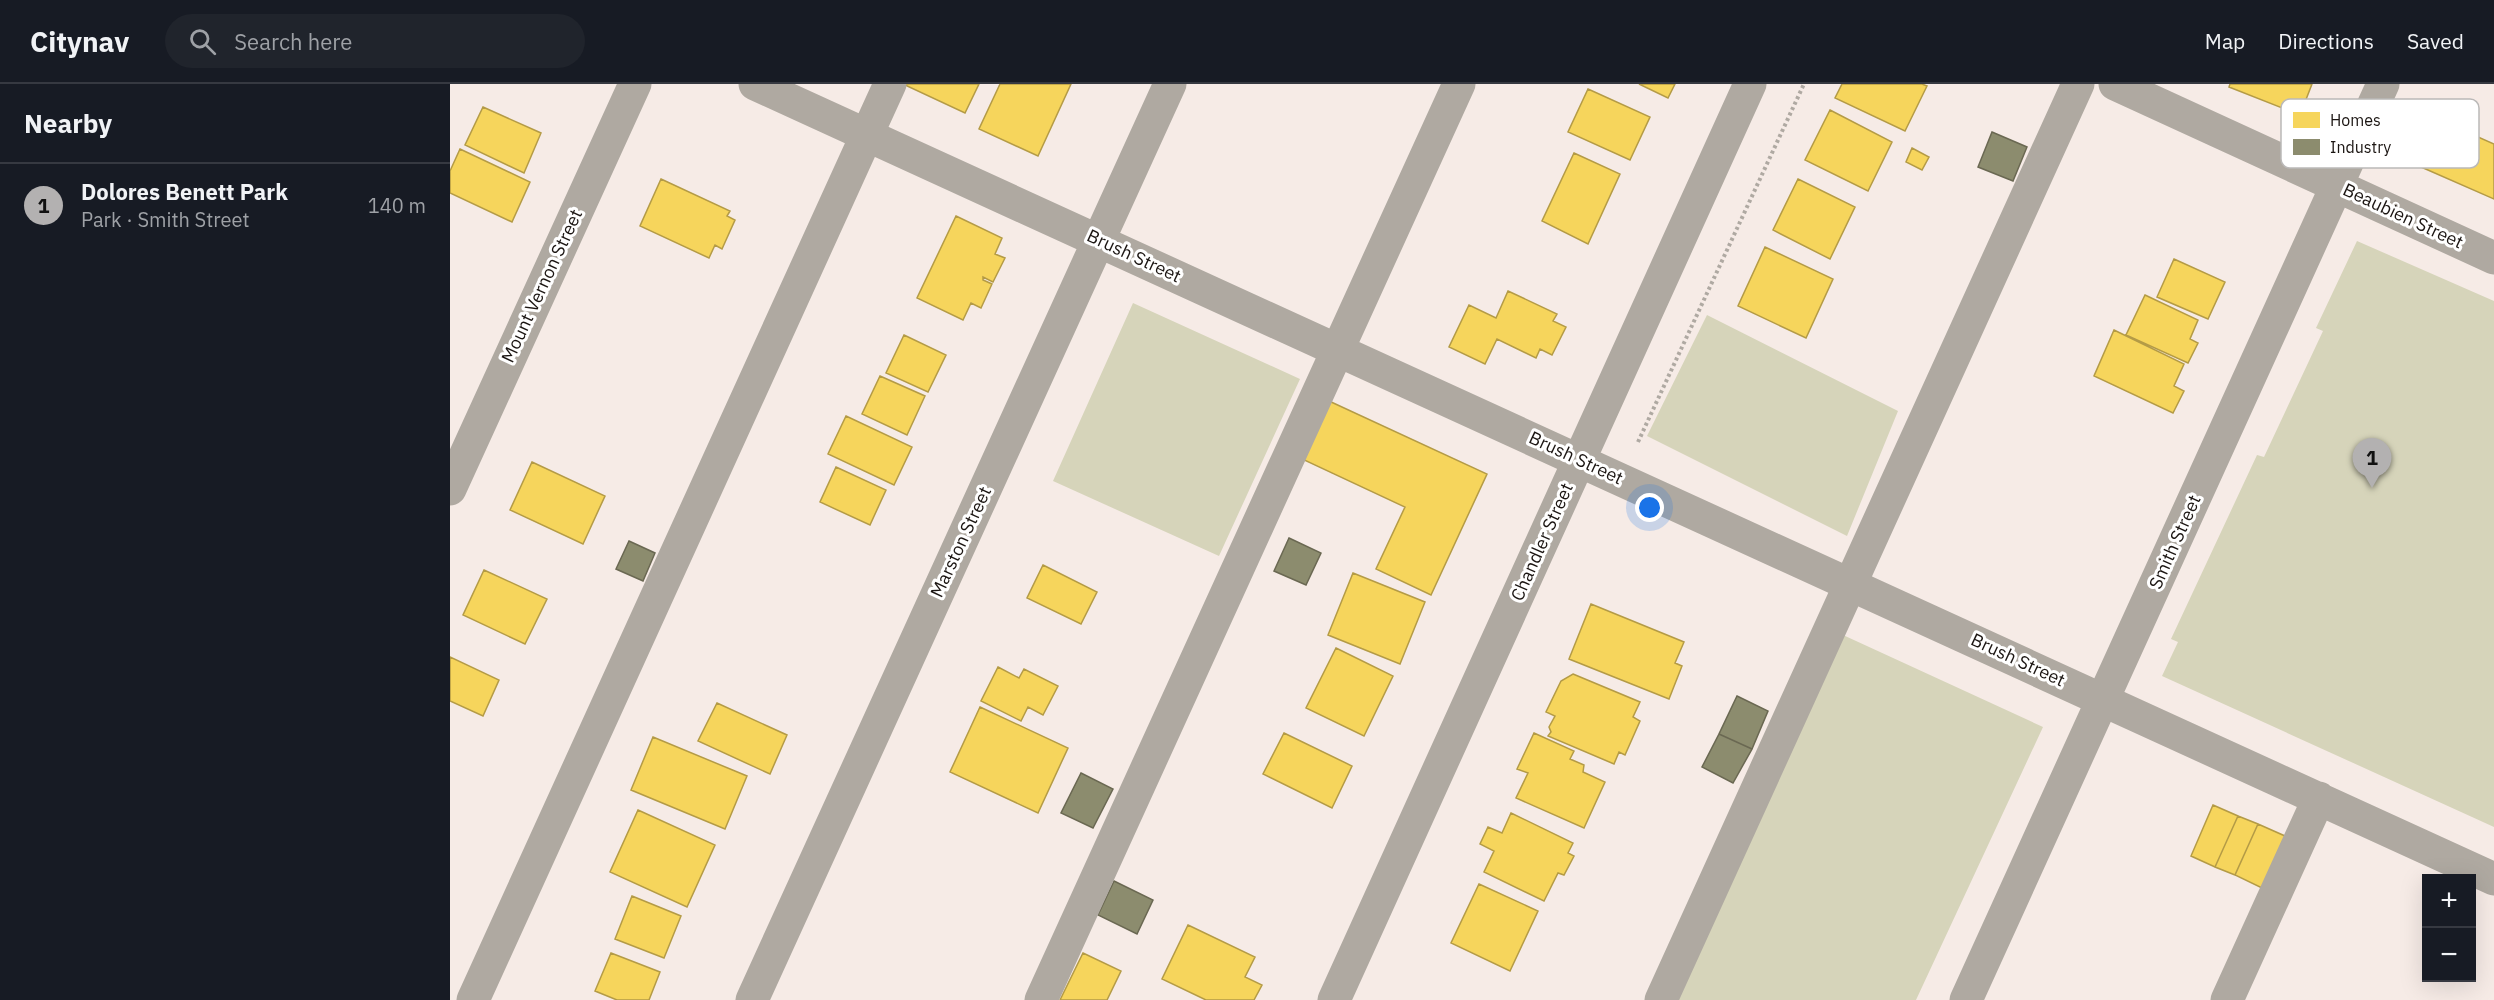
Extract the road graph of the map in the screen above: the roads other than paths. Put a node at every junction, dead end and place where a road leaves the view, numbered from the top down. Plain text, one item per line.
1 (635, 84) edge
2 (755, 84) edge
3 (890, 84) edge
4 (1170, 84) edge
5 (1459, 84) edge
6 (1750, 84) edge
7 (2078, 84) edge
8 (2115, 84) edge
9 (2383, 84) edge
10 (2376, 99) edge
11 (868, 135) junction
12 (2281, 160) edge
13 (2298, 168) edge
14 (2345, 168) edge
15 (2337, 186) junction
16 (1099, 240) junction
17 (2494, 258) edge
18 (1338, 350) junction
19 (1579, 460) junction
20 (450, 489) edge
21 (1850, 583) junction
22 (2103, 699) junction
23 (2319, 798) junction
24 (2494, 879) edge
25 (473, 1000) edge
26 (752, 1000) edge
27 (1041, 1000) edge
28 (1334, 1000) edge
29 (1661, 1000) edge
30 (1966, 1000) edge
31 (2227, 1000) edge

1 - 20 street, Mount Vernon Street
2 - 11 street, Brush Street
3 - 11 street
4 - 16 street, Marston Street
5 - 18 street
6 - 19 street, Chandler Street
7 - 21 street
8 - 12 street, Beaubien Street
9 - 10 street, Smith Street
11 - 16 street, Brush Street
11 - 25 street
13 - 15 street, Beaubien Street
14 - 15 street, Smith Street
15 - 17 street, Beaubien Street
15 - 22 street, Smith Street
16 - 18 street, Brush Street
16 - 26 street, Marston Street
18 - 19 street, Brush Street
18 - 27 street
19 - 21 street, Brush Street
19 - 28 street, Chandler Street
21 - 22 street, Brush Street
21 - 29 street
22 - 23 street, Brush Street
22 - 30 street, Smith Street
23 - 24 street, Brush Street
23 - 31 street

